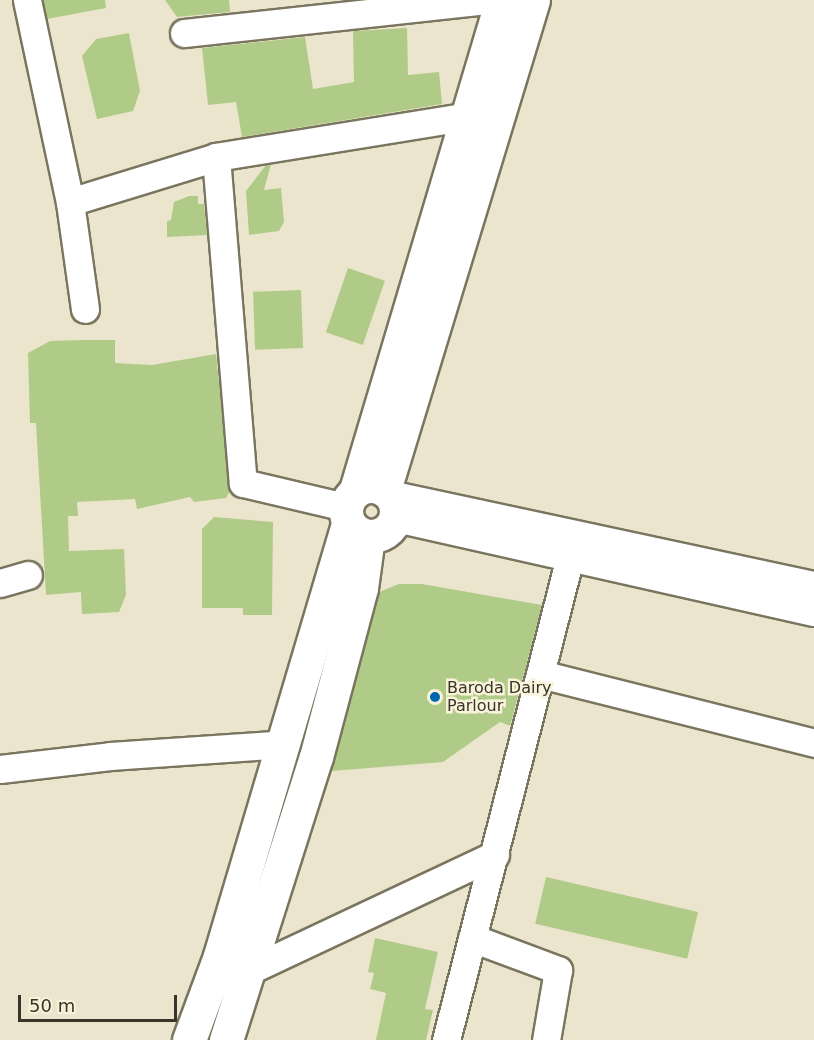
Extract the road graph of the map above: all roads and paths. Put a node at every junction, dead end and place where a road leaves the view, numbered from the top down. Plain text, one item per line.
1 (27, 0) edge
2 (489, 0) edge
3 (502, 0) edge
4 (532, 0) edge
5 (184, 33) dead end
6 (468, 116) junction
7 (216, 157) junction
8 (70, 202) junction
9 (85, 309) dead end
10 (369, 508) junction
11 (570, 558) junction
12 (28, 574) dead end
13 (0, 583) edge
14 (814, 585) edge
15 (814, 612) edge
16 (540, 674) junction
17 (814, 743) edge
18 (285, 744) junction
19 (0, 769) edge
20 (495, 855) junction
21 (472, 938) junction
22 (248, 971) junction
23 (189, 1040) edge
24 (226, 1040) edge
25 (446, 1040) edge
26 (546, 1040) edge

1 - 8 street
2 - 5 street
3 - 6 main road
4 - 10 main road
6 - 7 street
6 - 10 main road
7 - 8 street
7 - 10 street
8 - 9 street
10 - 11 street
10 - 14 street
10 - 18 main road
10 - 22 main road
11 - 15 street
11 - 16 street
12 - 13 street
16 - 17 street
16 - 20 street
18 - 19 street
18 - 23 main road
20 - 21 street
20 - 22 street
21 - 25 street
21 - 26 street
22 - 24 main road

